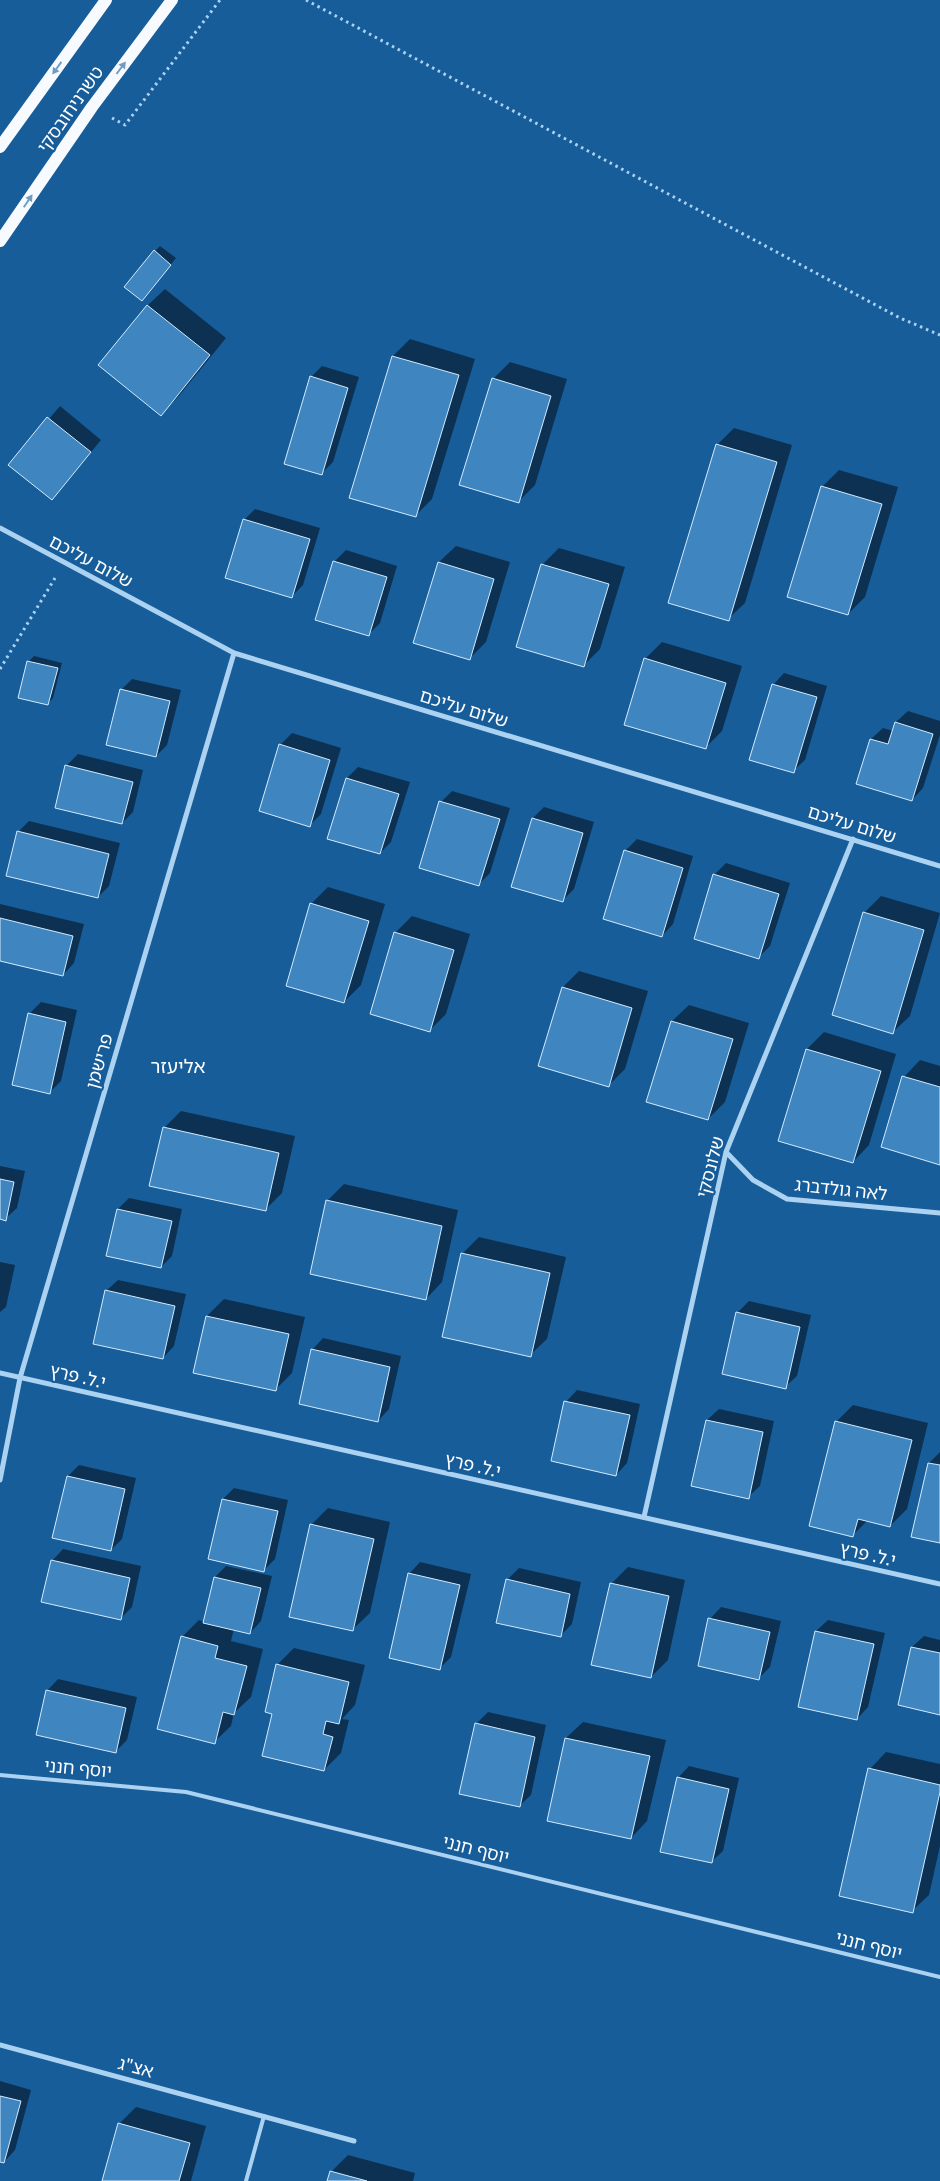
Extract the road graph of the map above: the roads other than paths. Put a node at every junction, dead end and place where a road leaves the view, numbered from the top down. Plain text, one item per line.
1 (106, 0) edge
2 (172, 0) edge
3 (0, 147) edge
4 (0, 241) edge
5 (0, 528) edge
6 (234, 653) junction
7 (854, 839) junction
8 (940, 866) edge
9 (726, 1152) junction
10 (940, 1213) edge
11 (0, 1373) edge
12 (20, 1378) junction
13 (0, 1480) edge
14 (644, 1517) junction
15 (940, 1584) edge
16 (0, 1775) edge
17 (940, 1977) edge
18 (0, 2045) edge
19 (264, 2116) junction
20 (354, 2141) dead end
21 (246, 2181) edge

1 -> 3 main road, טשרניחובסקי
4 -> 2 main road, טשרניחובסקי
5 - 6 street, שלום עליכם
6 - 7 street, שלום עליכם
6 - 12 street, פרישמן
7 - 8 street, שלום עליכם
7 - 9 street, שלונסקי
9 - 10 street, לאה גולדברג
9 - 14 street, שלונסקי
11 - 12 street, י.ל. פרץ
12 - 13 street, פרישמן
12 - 14 street, י.ל. פרץ
14 - 15 street, י.ל. פרץ
16 - 17 lane, יוסף חנני
18 - 19 street, אצ"ג
19 - 20 street, אצ"ג
19 - 21 lane

